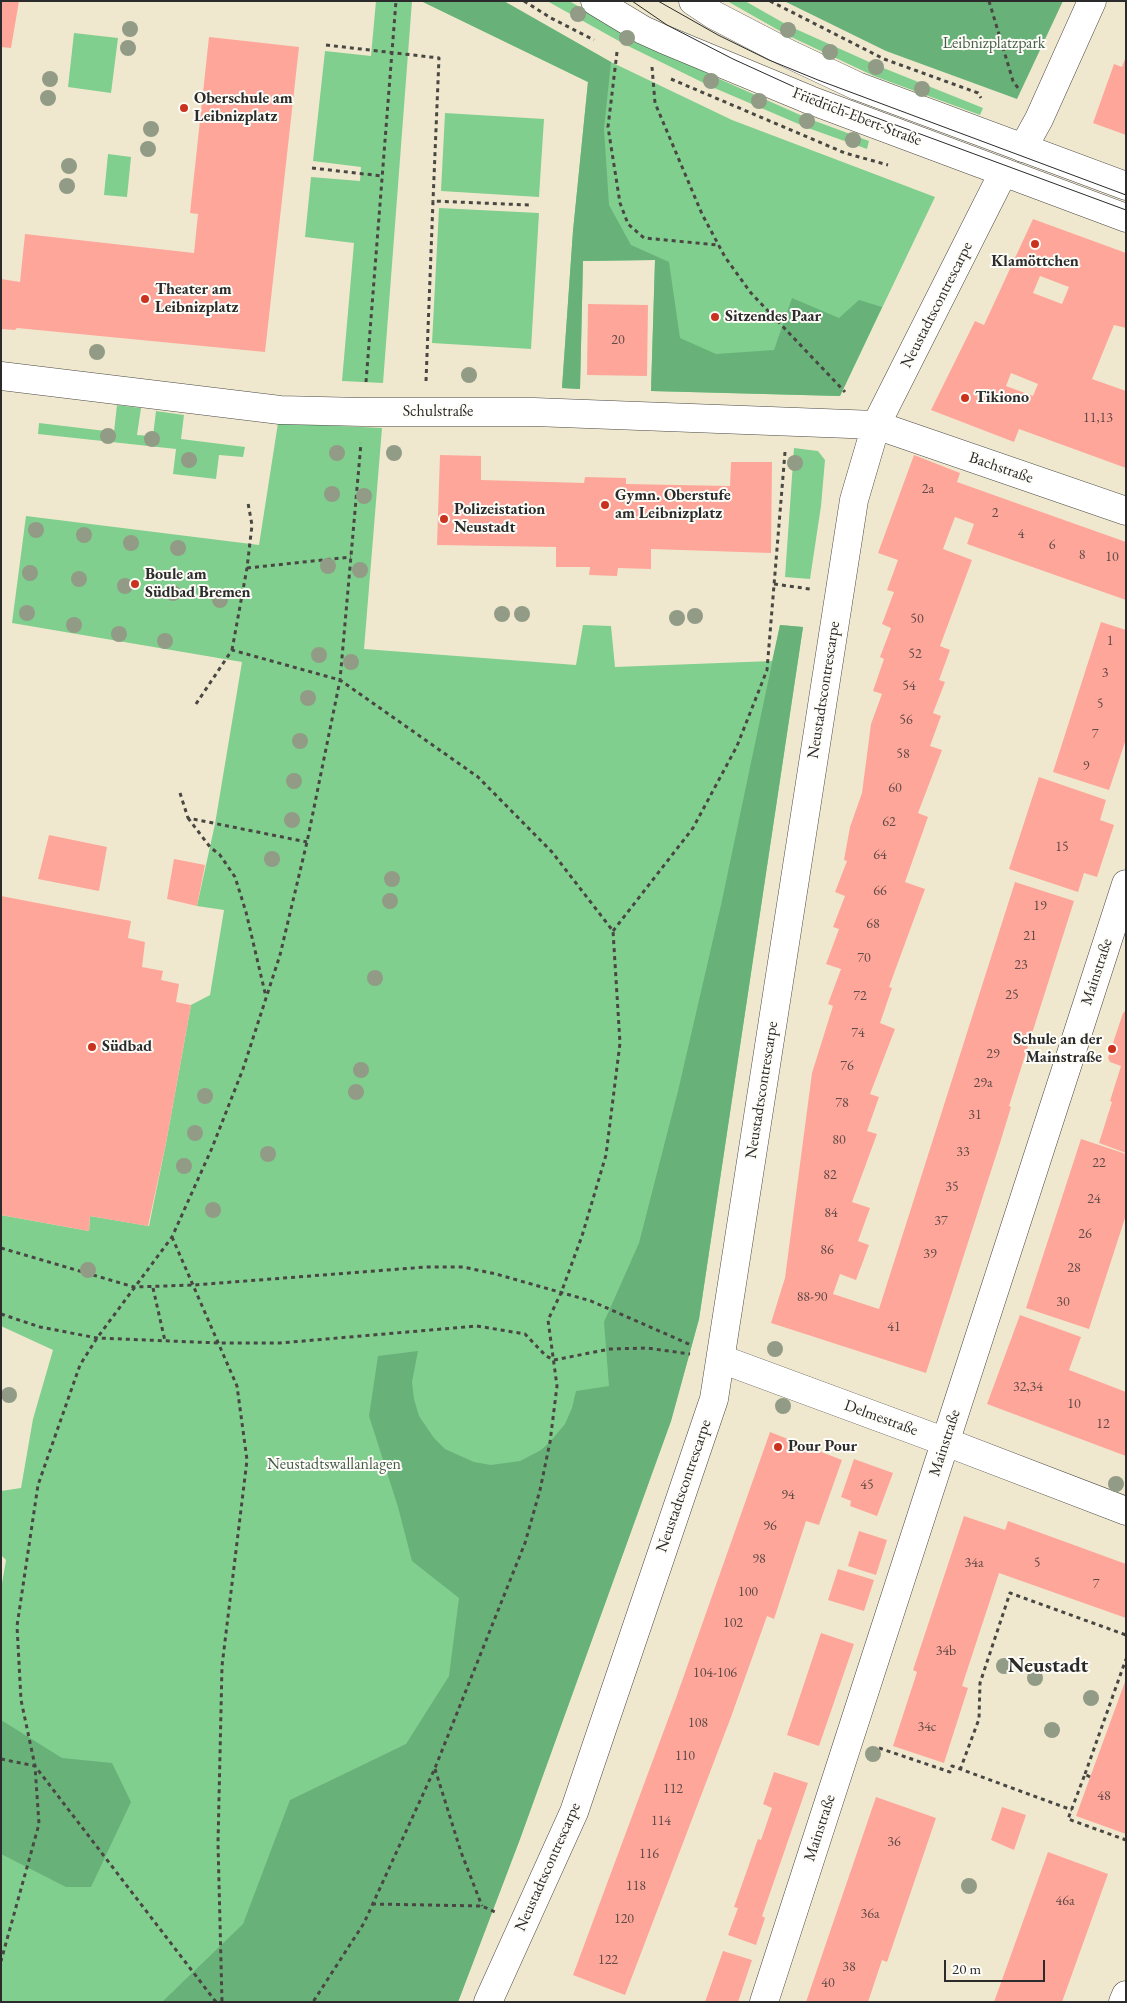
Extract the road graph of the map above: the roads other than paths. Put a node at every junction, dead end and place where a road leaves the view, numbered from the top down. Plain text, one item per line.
1 (595, 1) edge
2 (693, 1) edge
3 (1092, 1) edge
4 (1024, 148) junction
5 (1002, 173) junction
6 (1126, 186) edge
7 (1126, 218) edge
8 (1, 376) edge
9 (876, 425) junction
10 (1126, 511) edge
11 (1126, 884) edge
12 (721, 1359) junction
13 (946, 1442) junction
14 (1126, 1511) edge
15 (1126, 1995) edge
16 (488, 2002) edge
17 (764, 2002) edge
18 (1123, 2002) edge

1 - 5 street, Friedrich-Ebert-Straße
2 - 4 street, Friedrich-Ebert-Straße
3 - 4 street
4 - 6 street, Friedrich-Ebert-Straße
5 - 7 street, Friedrich-Ebert-Straße
5 - 9 street, Neustadtscontrescarpe
8 - 9 street, Schulstraße
9 - 10 street, Bachstraße
9 - 12 street, Neustadtscontrescarpe
11 - 13 street, Mainstraße
12 - 13 street, Delmestraße
12 - 16 street, Neustadtscontrescarpe
13 - 14 street, Delmestraße
13 - 17 street, Mainstraße
15 - 18 street

